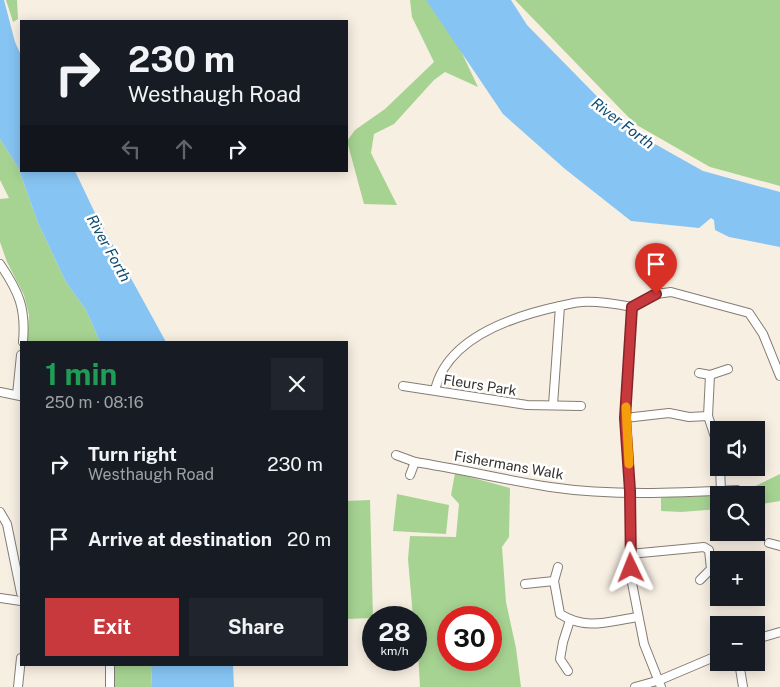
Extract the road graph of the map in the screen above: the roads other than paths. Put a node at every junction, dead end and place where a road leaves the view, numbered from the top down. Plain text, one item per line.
1 (0, 264) edge
2 (560, 306) junction
3 (632, 307) junction
4 (23, 341) edge
5 (728, 369) dead end
6 (698, 373) dead end
7 (710, 375) junction
8 (20, 376) edge
9 (780, 376) edge
10 (403, 386) dead end
11 (435, 390) junction
12 (0, 392) edge
13 (19, 396) edge
14 (553, 405) junction
15 (581, 406) dead end
16 (708, 416) junction
17 (625, 418) junction
18 (710, 422) edge
19 (396, 455) dead end
20 (414, 462) junction
21 (410, 475) dead end
22 (630, 491) junction
23 (710, 491) edge
24 (0, 512) edge
25 (769, 543) dead end
26 (780, 546) edge
27 (630, 554) junction
28 (710, 560) edge
29 (558, 567) dead end
30 (710, 570) edge
31 (700, 580) dead end
32 (554, 581) junction
33 (525, 584) dead end
34 (20, 587) edge
35 (0, 598) edge
36 (20, 601) edge
37 (638, 616) junction
38 (570, 620) junction
39 (780, 632) edge
40 (765, 636) edge
41 (710, 659) edge
42 (20, 666) edge
43 (110, 666) edge
44 (568, 670) dead end
45 (740, 671) edge
46 (660, 684) edge
47 (18, 687) edge
48 (110, 687) edge
49 (635, 687) edge
50 (743, 687) edge

1 - 4 street
2 - 3 street
2 - 11 street
2 - 14 street
3 - 9 street
3 - 17 street
5 - 7 street
6 - 7 street
7 - 16 street
8 - 13 street
10 - 11 street, Fleurs Park
11 - 14 street, Fleurs Park
12 - 13 street
14 - 15 street, Fleurs Park
16 - 17 street
16 - 18 street
17 - 22 street
19 - 20 street, Fishermans Walk
20 - 21 street
20 - 22 street, Fishermans Walk
22 - 23 street, Fishermans Walk
22 - 27 street
24 - 34 street
25 - 26 street
27 - 28 street
27 - 37 street
29 - 32 street
30 - 31 street
32 - 33 street
32 - 38 street
35 - 36 street
37 - 38 street
37 - 46 street
38 - 44 street
39 - 40 street
41 - 46 street
42 - 47 street
43 - 48 street
45 - 50 street
46 - 49 street

